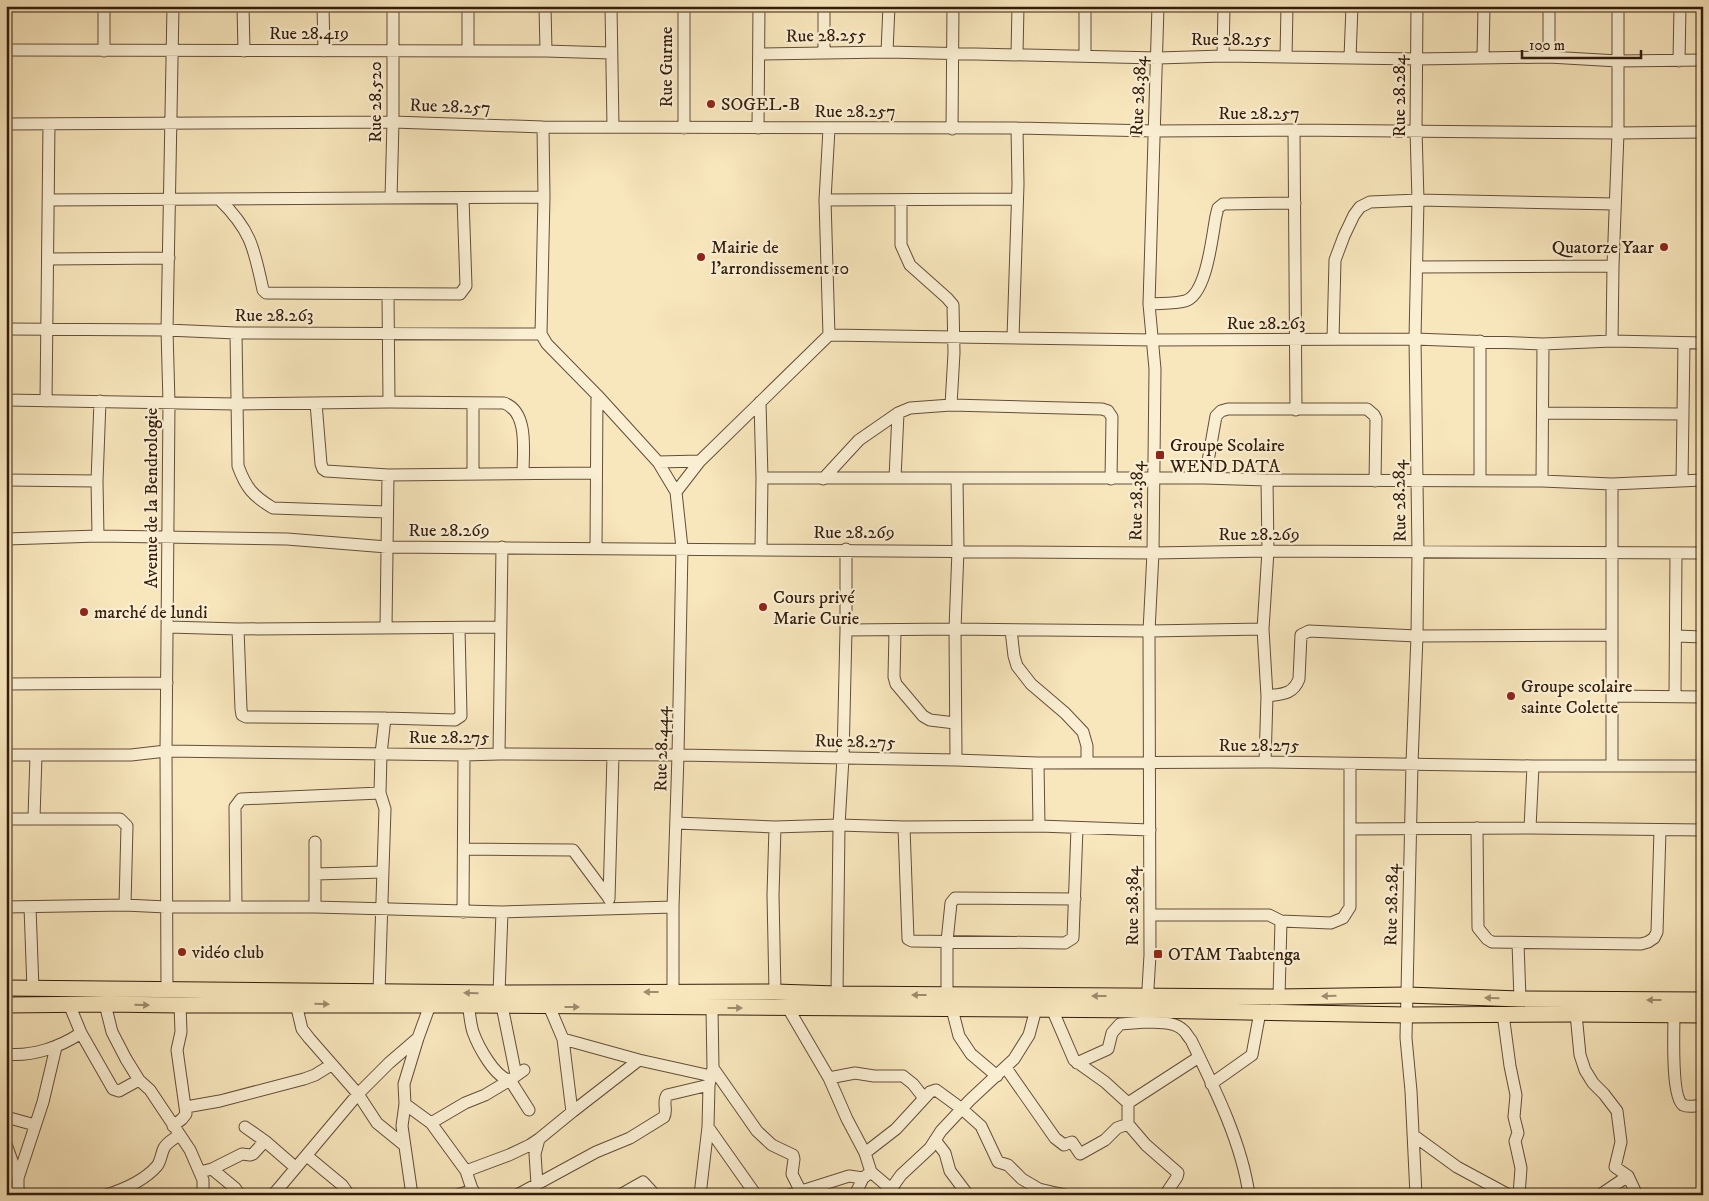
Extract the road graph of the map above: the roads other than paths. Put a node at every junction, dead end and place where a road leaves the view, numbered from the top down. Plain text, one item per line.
1 (104, 6) edge
2 (172, 6) edge
3 (243, 6) edge
4 (323, 6) edge
5 (393, 6) edge
6 (468, 6) edge
7 (545, 6) edge
8 (611, 6) edge
9 (684, 6) edge
10 (759, 6) edge
11 (824, 6) edge
12 (889, 6) edge
13 (953, 6) edge
14 (1018, 6) edge
15 (1085, 6) edge
16 (1158, 6) edge
17 (1224, 6) edge
18 (1287, 6) edge
19 (1352, 6) edge
20 (1417, 6) edge
21 (1484, 6) edge
22 (1549, 6) edge
23 (1618, 6) edge
24 (1680, 6) edge
25 (6, 50) edge
26 (104, 50) junction
27 (172, 51) junction
28 (244, 51) junction
29 (324, 51) junction
30 (392, 51) junction
31 (468, 51) junction
32 (546, 51) junction
33 (887, 52) junction
34 (611, 53) junction
35 (824, 53) junction
36 (760, 54) junction
37 (1017, 54) junction
38 (953, 55) junction
39 (1085, 56) junction
40 (1223, 56) junction
41 (1286, 57) junction
42 (1158, 58) junction
43 (1350, 58) junction
44 (1484, 58) junction
45 (1549, 58) junction
46 (1417, 59) junction
47 (1618, 60) junction
48 (1703, 60) edge
49 (1679, 61) junction
50 (393, 122) junction
51 (170, 123) junction
52 (6, 124) edge
53 (49, 124) junction
54 (543, 127) junction
55 (613, 127) junction
56 (684, 128) junction
57 (758, 128) junction
58 (1018, 128) junction
59 (829, 129) junction
60 (952, 129) junction
61 (1294, 130) junction
62 (1416, 130) junction
63 (1154, 132) junction
64 (1703, 132) edge
65 (1618, 133) junction
66 (544, 197) junction
67 (391, 198) junction
68 (463, 198) junction
69 (169, 199) junction
70 (219, 199) junction
71 (1017, 199) junction
72 (49, 200) junction
73 (825, 200) junction
74 (1418, 200) junction
75 (901, 201) junction
76 (1295, 204) junction
77 (1615, 204) junction
78 (168, 258) junction
79 (48, 259) junction
80 (1613, 266) junction
81 (1417, 267) junction
82 (388, 295) junction
83 (1149, 304) junction
84 (6, 329) edge
85 (47, 330) junction
86 (167, 330) junction
87 (236, 333) junction
88 (388, 333) junction
89 (541, 334) junction
90 (829, 335) junction
91 (953, 338) junction
92 (1013, 338) junction
93 (1333, 339) junction
94 (1415, 339) junction
95 (1153, 340) junction
96 (1296, 341) junction
97 (1480, 341) junction
98 (1612, 341) junction
99 (1684, 343) junction
100 (1703, 343) edge
101 (1543, 344) junction
102 (597, 395) junction
103 (6, 400) edge
104 (46, 401) junction
105 (100, 401) junction
106 (388, 402) junction
107 (760, 402) junction
108 (169, 403) junction
109 (316, 403) junction
110 (473, 403) junction
111 (236, 404) junction
112 (950, 405) junction
113 (1296, 410) junction
114 (898, 413) junction
115 (1543, 413) junction
116 (1683, 414) junction
117 (700, 461) junction
118 (658, 462) junction
119 (523, 473) junction
120 (596, 473) junction
121 (473, 474) junction
122 (388, 475) junction
123 (762, 478) junction
124 (895, 478) junction
125 (957, 478) junction
126 (1153, 478) junction
127 (1205, 478) junction
128 (823, 479) junction
129 (1111, 479) junction
130 (6, 480) edge
131 (1267, 480) junction
132 (1375, 480) junction
133 (1703, 480) edge
134 (97, 481) junction
135 (1416, 481) junction
136 (1480, 481) junction
137 (1542, 481) junction
138 (1682, 481) junction
139 (1612, 484) junction
140 (676, 492) junction
141 (387, 512) junction
142 (98, 536) junction
143 (169, 538) junction
144 (6, 539) edge
145 (387, 547) junction
146 (502, 547) junction
147 (596, 548) junction
148 (682, 548) junction
149 (761, 549) junction
150 (846, 549) junction
151 (958, 550) junction
152 (1153, 552) junction
153 (1268, 552) junction
154 (1418, 552) junction
155 (1612, 553) junction
156 (1676, 553) junction
157 (1703, 554) edge
158 (168, 627) junction
159 (500, 627) junction
160 (386, 628) junction
161 (459, 628) junction
162 (238, 629) junction
163 (955, 629) junction
164 (1264, 629) junction
165 (846, 630) junction
166 (1012, 630) junction
167 (895, 631) junction
168 (1149, 631) junction
169 (1611, 635) junction
170 (1417, 636) junction
171 (1676, 636) junction
172 (1703, 637) edge
173 (167, 683) junction
174 (6, 684) edge
175 (1675, 695) junction
176 (1266, 696) junction
177 (1612, 696) junction
178 (1703, 697) edge
179 (385, 718) junction
180 (955, 723) junction
181 (166, 751) junction
182 (381, 754) junction
183 (498, 754) junction
184 (6, 755) edge
185 (36, 755) junction
186 (464, 755) junction
187 (613, 756) junction
188 (678, 756) junction
189 (843, 758) junction
190 (956, 760) junction
191 (1266, 762) junction
192 (1038, 763) junction
193 (1087, 763) junction
194 (1150, 763) junction
195 (1412, 763) junction
196 (1350, 764) junction
197 (1612, 765) junction
198 (1533, 766) junction
199 (1703, 766) edge
200 (380, 793) junction
201 (34, 818) junction
202 (6, 819) edge
203 (676, 823) junction
204 (839, 825) junction
205 (1039, 826) junction
206 (775, 827) junction
207 (904, 828) junction
208 (1077, 828) junction
209 (1350, 828) junction
210 (1410, 828) junction
211 (1476, 828) junction
212 (1530, 828) junction
213 (1150, 830) junction
214 (1660, 830) junction
215 (1703, 830) edge
216 (314, 842) dead end
217 (464, 849) junction
218 (383, 872) junction
219 (316, 874) junction
220 (608, 896) junction
221 (1075, 899) junction
222 (125, 905) junction
223 (30, 906) junction
224 (6, 907) edge
225 (166, 907) junction
226 (236, 907) junction
227 (315, 907) junction
228 (673, 907) junction
229 (382, 909) junction
230 (610, 909) junction
231 (463, 912) junction
232 (502, 912) junction
233 (1150, 915) junction
234 (1281, 921) junction
235 (947, 942) junction
236 (1518, 943) junction
237 (6, 988) edge
238 (33, 989) junction
239 (167, 991) junction
240 (379, 992) junction
241 (775, 992) junction
242 (837, 994) junction
243 (1407, 995) junction
244 (1279, 997) junction
245 (1520, 999) junction
246 (501, 1000) junction
247 (673, 1000) junction
248 (1703, 1000) edge
249 (950, 1002) junction
250 (69, 1004) junction
251 (105, 1004) junction
252 (296, 1004) junction
253 (6, 1005) edge
254 (180, 1005) junction
255 (430, 1005) junction
256 (468, 1005) junction
257 (549, 1006) junction
258 (712, 1008) junction
259 (788, 1008) junction
260 (1036, 1009) junction
261 (1052, 1009) junction
262 (1147, 1010) junction
263 (1260, 1012) junction
264 (1503, 1014) junction
265 (1576, 1014) junction
266 (1406, 1015) junction
267 (1674, 1015) junction
268 (1703, 1015) edge
269 (81, 1033) junction
270 (418, 1038) junction
271 (563, 1039) junction
272 (56, 1047) junction
273 (6, 1054) edge
274 (1198, 1057) junction
275 (639, 1060) junction
276 (1077, 1063) junction
277 (331, 1065) junction
278 (1001, 1072) junction
279 (517, 1075) junction
280 (711, 1076) junction
281 (829, 1078) junction
282 (139, 1080) junction
283 (1211, 1084) junction
284 (358, 1094) junction
285 (924, 1098) junction
286 (1128, 1103) junction
287 (405, 1104) junction
288 (1703, 1106) edge
289 (186, 1107) junction
290 (962, 1109) junction
291 (529, 1110) dead end
292 (572, 1112) junction
293 (6, 1117) edge
294 (432, 1123) junction
295 (1128, 1124) junction
296 (35, 1125) junction
297 (708, 1126) junction
298 (245, 1127) dead end
299 (176, 1130) junction
300 (1412, 1135) junction
301 (539, 1139) junction
302 (265, 1140) junction
303 (935, 1140) junction
304 (6, 1144) edge
305 (404, 1145) junction
306 (865, 1153) junction
307 (307, 1156) junction
308 (296, 1168) junction
309 (212, 1169) junction
310 (466, 1171) junction
311 (200, 1172) junction
312 (867, 1175) junction
313 (1628, 1176) junction
314 (18, 1178) junction
315 (537, 1184) junction
316 (473, 1192) edge
317 (801, 1192) junction
318 (895, 1192) edge
319 (13, 1193) edge
320 (106, 1195) edge
321 (203, 1195) edge
322 (240, 1195) edge
323 (273, 1195) edge
324 (349, 1195) edge
325 (412, 1195) edge
326 (457, 1195) edge
327 (517, 1195) edge
328 (620, 1195) edge
329 (655, 1195) edge
330 (700, 1195) edge
331 (756, 1195) edge
332 (789, 1195) edge
333 (855, 1195) edge
334 (968, 1195) edge
335 (1065, 1195) edge
336 (1165, 1195) edge
337 (1249, 1195) edge
338 (1416, 1195) edge
339 (1509, 1195) edge
340 (1519, 1195) edge
341 (1600, 1195) edge
342 (1637, 1195) edge

1 - 26 street
2 - 27 street, Avenue de la Bendrologie
3 - 28 street
4 - 29 street
5 - 30 street, Rue 28.520
6 - 31 street
7 - 32 street
8 - 34 street
9 - 56 street, Rue Gurme
10 - 36 street
11 - 35 street
12 - 33 street
13 - 38 street
14 - 37 street
15 - 39 street
16 - 42 street, Rue 28.384
17 - 40 street
18 - 41 street
19 - 43 street
20 - 46 street, Rue 28.284
21 - 44 street
22 - 45 street
23 - 47 street
24 - 49 street
25 - 26 street, Rue 28.419
26 - 27 street, Rue 28.419
27 - 28 street, Rue 28.419
27 - 51 street, Avenue de la Bendrologie
28 - 29 street, Rue 28.419
29 - 30 street, Rue 28.419
30 - 31 street, Rue 28.419
30 - 50 street, Rue 28.520
31 - 32 street, Rue 28.419
32 - 34 street, Rue 28.419
33 - 35 street, Rue 28.255
33 - 38 street, Rue 28.255
34 - 55 street
35 - 36 street, Rue 28.255
36 - 57 street
37 - 38 street, Rue 28.255
37 - 39 street, Rue 28.255
38 - 60 street
39 - 42 street, Rue 28.255
40 - 41 street, Rue 28.255
40 - 42 street, Rue 28.255
41 - 43 street, Rue 28.255
42 - 63 street, Rue 28.384
43 - 46 street, Rue 28.255
44 - 45 street, Rue 28.255
44 - 46 street, Rue 28.255
45 - 47 street, Rue 28.255
46 - 62 street, Rue 28.284
47 - 49 street, Rue 28.255
47 - 65 street
48 - 49 street, Rue 28.255
50 - 51 street, Rue 28.257
50 - 54 street, Rue 28.257
50 - 67 street, Rue 28.520
51 - 53 street, Rue 28.257
51 - 69 street, Avenue de la Bendrologie
52 - 53 street, Rue 28.257
53 - 72 street
54 - 55 street, Rue 28.257
54 - 66 street
55 - 56 street, Rue 28.257
56 - 57 street, Rue 28.257
57 - 59 street, Rue 28.257
58 - 60 street, Rue 28.257
58 - 63 street, Rue 28.257
58 - 71 street
59 - 60 street, Rue 28.257
59 - 73 street
61 - 62 street, Rue 28.257
61 - 63 street, Rue 28.257
61 - 76 street
62 - 65 street, Rue 28.257
62 - 74 street, Rue 28.284
63 - 83 street, Rue 28.384
64 - 65 street, Rue 28.257
65 - 77 street
66 - 68 street
66 - 89 street
67 - 68 street
67 - 70 street
68 - 82 street
69 - 70 street
69 - 72 street
69 - 78 street, Avenue de la Bendrologie
70 - 82 street
71 - 75 street
71 - 92 street
72 - 79 street
73 - 75 street
73 - 90 street
74 - 77 street
74 - 81 street, Rue 28.284
74 - 93 street
75 - 91 street
76 - 83 street
76 - 96 street
77 - 80 street
78 - 79 street
78 - 86 street, Avenue de la Bendrologie
79 - 85 street
80 - 81 street
80 - 98 street
81 - 94 street, Rue 28.284
82 - 88 street
83 - 95 street, Rue 28.384
84 - 85 street, Rue 28.263
85 - 86 street, Rue 28.263
85 - 104 street
86 - 87 street, Rue 28.263
86 - 108 street, Avenue de la Bendrologie
87 - 88 street, Rue 28.263
87 - 111 street
88 - 89 street, Rue 28.263
88 - 106 street
89 - 102 street
90 - 91 street, Rue 28.263
90 - 107 street
91 - 92 street, Rue 28.263
91 - 112 street
92 - 95 street, Rue 28.263
93 - 94 street, Rue 28.263
93 - 96 street, Rue 28.263
94 - 97 street, Rue 28.263
94 - 135 street, Rue 28.284
95 - 96 street, Rue 28.263
95 - 126 street, Rue 28.384
96 - 113 street
97 - 101 street, Rue 28.263
97 - 136 street
98 - 99 street, Rue 28.263
98 - 101 street, Rue 28.263
99 - 100 street, Rue 28.263
99 - 116 street
101 - 115 street
102 - 118 street
102 - 120 street
103 - 104 street
104 - 105 street
105 - 108 street
105 - 134 street
106 - 109 street
106 - 110 street
107 - 117 street
107 - 123 street
108 - 111 street
108 - 143 street, Avenue de la Bendrologie
109 - 111 street
109 - 122 street
110 - 119 street
110 - 121 street
111 - 141 street
112 - 114 street
112 - 129 street
113 - 127 street
113 - 132 street
114 - 124 street
114 - 128 street
115 - 116 street
115 - 137 street
116 - 138 street
117 - 118 street
117 - 140 street
118 - 140 street
119 - 120 street
119 - 121 street
120 - 147 street
121 - 122 street
122 - 141 street
123 - 128 street
123 - 149 street
124 - 125 street
124 - 128 street
125 - 129 street
125 - 151 street
126 - 127 street
126 - 129 street
126 - 152 street, Rue 28.384
127 - 131 street
130 - 134 street
131 - 132 street
131 - 153 street
132 - 135 street
133 - 138 street
134 - 142 street
135 - 136 street
135 - 154 street, Rue 28.284
136 - 137 street
137 - 139 street
138 - 139 street
139 - 155 street
140 - 148 street, Rue 28.444
141 - 145 street
142 - 143 street, Rue 28.269
142 - 144 street, Rue 28.269
143 - 145 street, Rue 28.269
143 - 158 street, Avenue de la Bendrologie
145 - 146 street, Rue 28.269
145 - 160 street
146 - 147 street, Rue 28.269
146 - 159 street
147 - 148 street, Rue 28.269
148 - 149 street, Rue 28.269
148 - 188 street, Rue 28.444
149 - 150 street, Rue 28.269
150 - 151 street, Rue 28.269
150 - 165 street
151 - 152 street, Rue 28.269
151 - 163 street
152 - 153 street, Rue 28.269
152 - 168 street, Rue 28.384
153 - 154 street, Rue 28.269
153 - 164 street
154 - 155 street, Rue 28.269
154 - 170 street, Rue 28.284
155 - 156 street, Rue 28.269
155 - 169 street
156 - 157 street, Rue 28.269
156 - 171 street
158 - 162 street
158 - 173 street, Avenue de la Bendrologie
159 - 161 street
159 - 183 street
160 - 161 street
160 - 162 street
161 - 179 street
162 - 179 street
163 - 166 street
163 - 167 street
163 - 180 street
164 - 168 street
164 - 176 street
165 - 167 street
165 - 189 street
166 - 168 street
166 - 193 street
167 - 180 street
168 - 194 street, Rue 28.384
169 - 170 street
169 - 177 street
170 - 176 street
170 - 195 street, Rue 28.284
171 - 172 street
171 - 175 street
173 - 174 street
173 - 181 street, Avenue de la Bendrologie
175 - 177 street
175 - 178 street
176 - 191 street
177 - 197 street
179 - 182 street
180 - 190 street
181 - 182 street, Rue 28.275
181 - 185 street, Rue 28.275
181 - 225 street, Avenue de la Bendrologie
182 - 186 street, Rue 28.275
182 - 200 street
183 - 186 street, Rue 28.275
183 - 187 street, Rue 28.275
184 - 185 street, Rue 28.275
185 - 201 street
186 - 217 street
187 - 188 street, Rue 28.275
187 - 220 street
188 - 189 street, Rue 28.275
188 - 203 street, Rue 28.444
189 - 190 street, Rue 28.275
189 - 204 street
190 - 192 street, Rue 28.275
191 - 194 street, Rue 28.275
191 - 196 street, Rue 28.275
192 - 193 street, Rue 28.275
192 - 205 street
193 - 194 street, Rue 28.275
194 - 213 street, Rue 28.384
195 - 196 street, Rue 28.275
195 - 198 street, Rue 28.275
195 - 210 street, Rue 28.284
196 - 209 street
197 - 198 street, Rue 28.275
197 - 199 street, Rue 28.275
198 - 212 street
200 - 218 street
200 - 226 street
201 - 202 street
201 - 222 street
203 - 206 street
203 - 228 street, Rue 28.444
204 - 206 street
204 - 207 street
204 - 242 street
205 - 207 street
205 - 208 street
206 - 241 street
207 - 235 street
208 - 213 street
208 - 221 street
209 - 210 street
209 - 234 street
210 - 211 street
210 - 243 street, Rue 28.284
211 - 212 street
211 - 236 street
212 - 214 street
213 - 233 street, Rue 28.384
214 - 215 street
214 - 236 street
216 - 219 street
217 - 220 street
217 - 231 street
218 - 219 street
218 - 229 street
219 - 227 street
220 - 230 street
221 - 235 street
221 - 235 street
222 - 223 street
222 - 225 street
223 - 224 street
223 - 238 street
225 - 226 street
225 - 239 street, Avenue de la Bendrologie
226 - 227 street
227 - 229 street
228 - 230 street
228 - 247 street, Rue 28.444
229 - 231 street
229 - 240 street
230 - 232 street
231 - 232 street
232 - 246 street
233 - 234 street
233 - 262 street, Rue 28.384
234 - 244 street
235 - 249 street
236 - 245 street
237 - 238 main road
238 - 239 main road
239 - 240 main road
246 -> 240 main road
241 - 242 main road
241 - 247 main road
249 -> 242 main road
243 -> 244 main road
245 -> 243 main road
243 - 266 street, Rue 28.284
244 - 262 main road
248 -> 245 main road
247 -> 246 main road
246 - 256 main road
246 - 257 main road
246 - 279 street
257 -> 247 main road
247 - 258 main road
249 - 259 main road
249 - 260 main road
262 -> 249 main road
249 - 278 street
250 - 251 main road
250 - 253 main road
250 - 269 street
251 -> 254 main road
251 - 282 street
252 - 254 main road
252 -> 255 main road
252 - 277 street
254 - 289 street
255 - 256 main road
255 - 270 street
256 - 279 street
257 - 271 street
258 -> 259 main road
258 - 280 street
259 - 281 street
260 - 261 main road
260 - 278 street
261 - 262 main road
261 - 276 street
262 - 263 main road
262 - 274 street
262 - 276 street
263 - 266 main road
263 - 283 street
264 - 265 main road
264 - 266 main road
264 - 340 street
265 - 267 main road
265 - 313 street
266 - 300 street, Rue 28.284
267 - 268 main road
267 - 288 street
269 - 272 street
269 - 282 street
270 - 284 street
270 - 287 street
271 - 275 street
271 - 292 street
272 - 273 street
272 - 296 street
274 - 283 street
274 - 286 street
275 - 280 street
275 - 292 street
276 - 286 street
277 - 284 street
277 - 289 street
278 - 290 street
278 - 295 street
279 - 291 street
279 - 294 street
280 - 297 street
280 - 315 street
280 - 317 street
281 - 285 street
281 - 306 street
282 - 299 street
283 - 337 street
284 - 305 street
284 - 307 street
285 - 290 street
285 - 306 street
286 - 295 street
287 - 294 street
287 - 305 street
289 - 299 street
290 - 303 street
290 - 335 street
292 - 301 street
293 - 296 street
294 - 310 street
295 - 336 street
296 - 314 street
297 - 330 street
297 - 331 street
298 - 302 street
299 - 311 street
299 - 320 street
300 - 338 street, Rue 28.284
300 - 339 street
301 - 310 street
301 - 315 street
302 - 308 street
302 - 309 street
303 - 318 street
303 - 334 street
304 - 314 street
305 - 325 street
306 - 312 street
307 - 308 street
307 - 324 street
308 - 323 street
309 - 311 street
309 - 322 street
310 - 316 street
311 - 321 street
312 - 317 street
312 - 318 street
312 - 333 street
313 - 341 street
313 - 342 street
314 - 319 street
315 - 327 street
316 - 326 street
317 - 332 street
328 - 329 street

